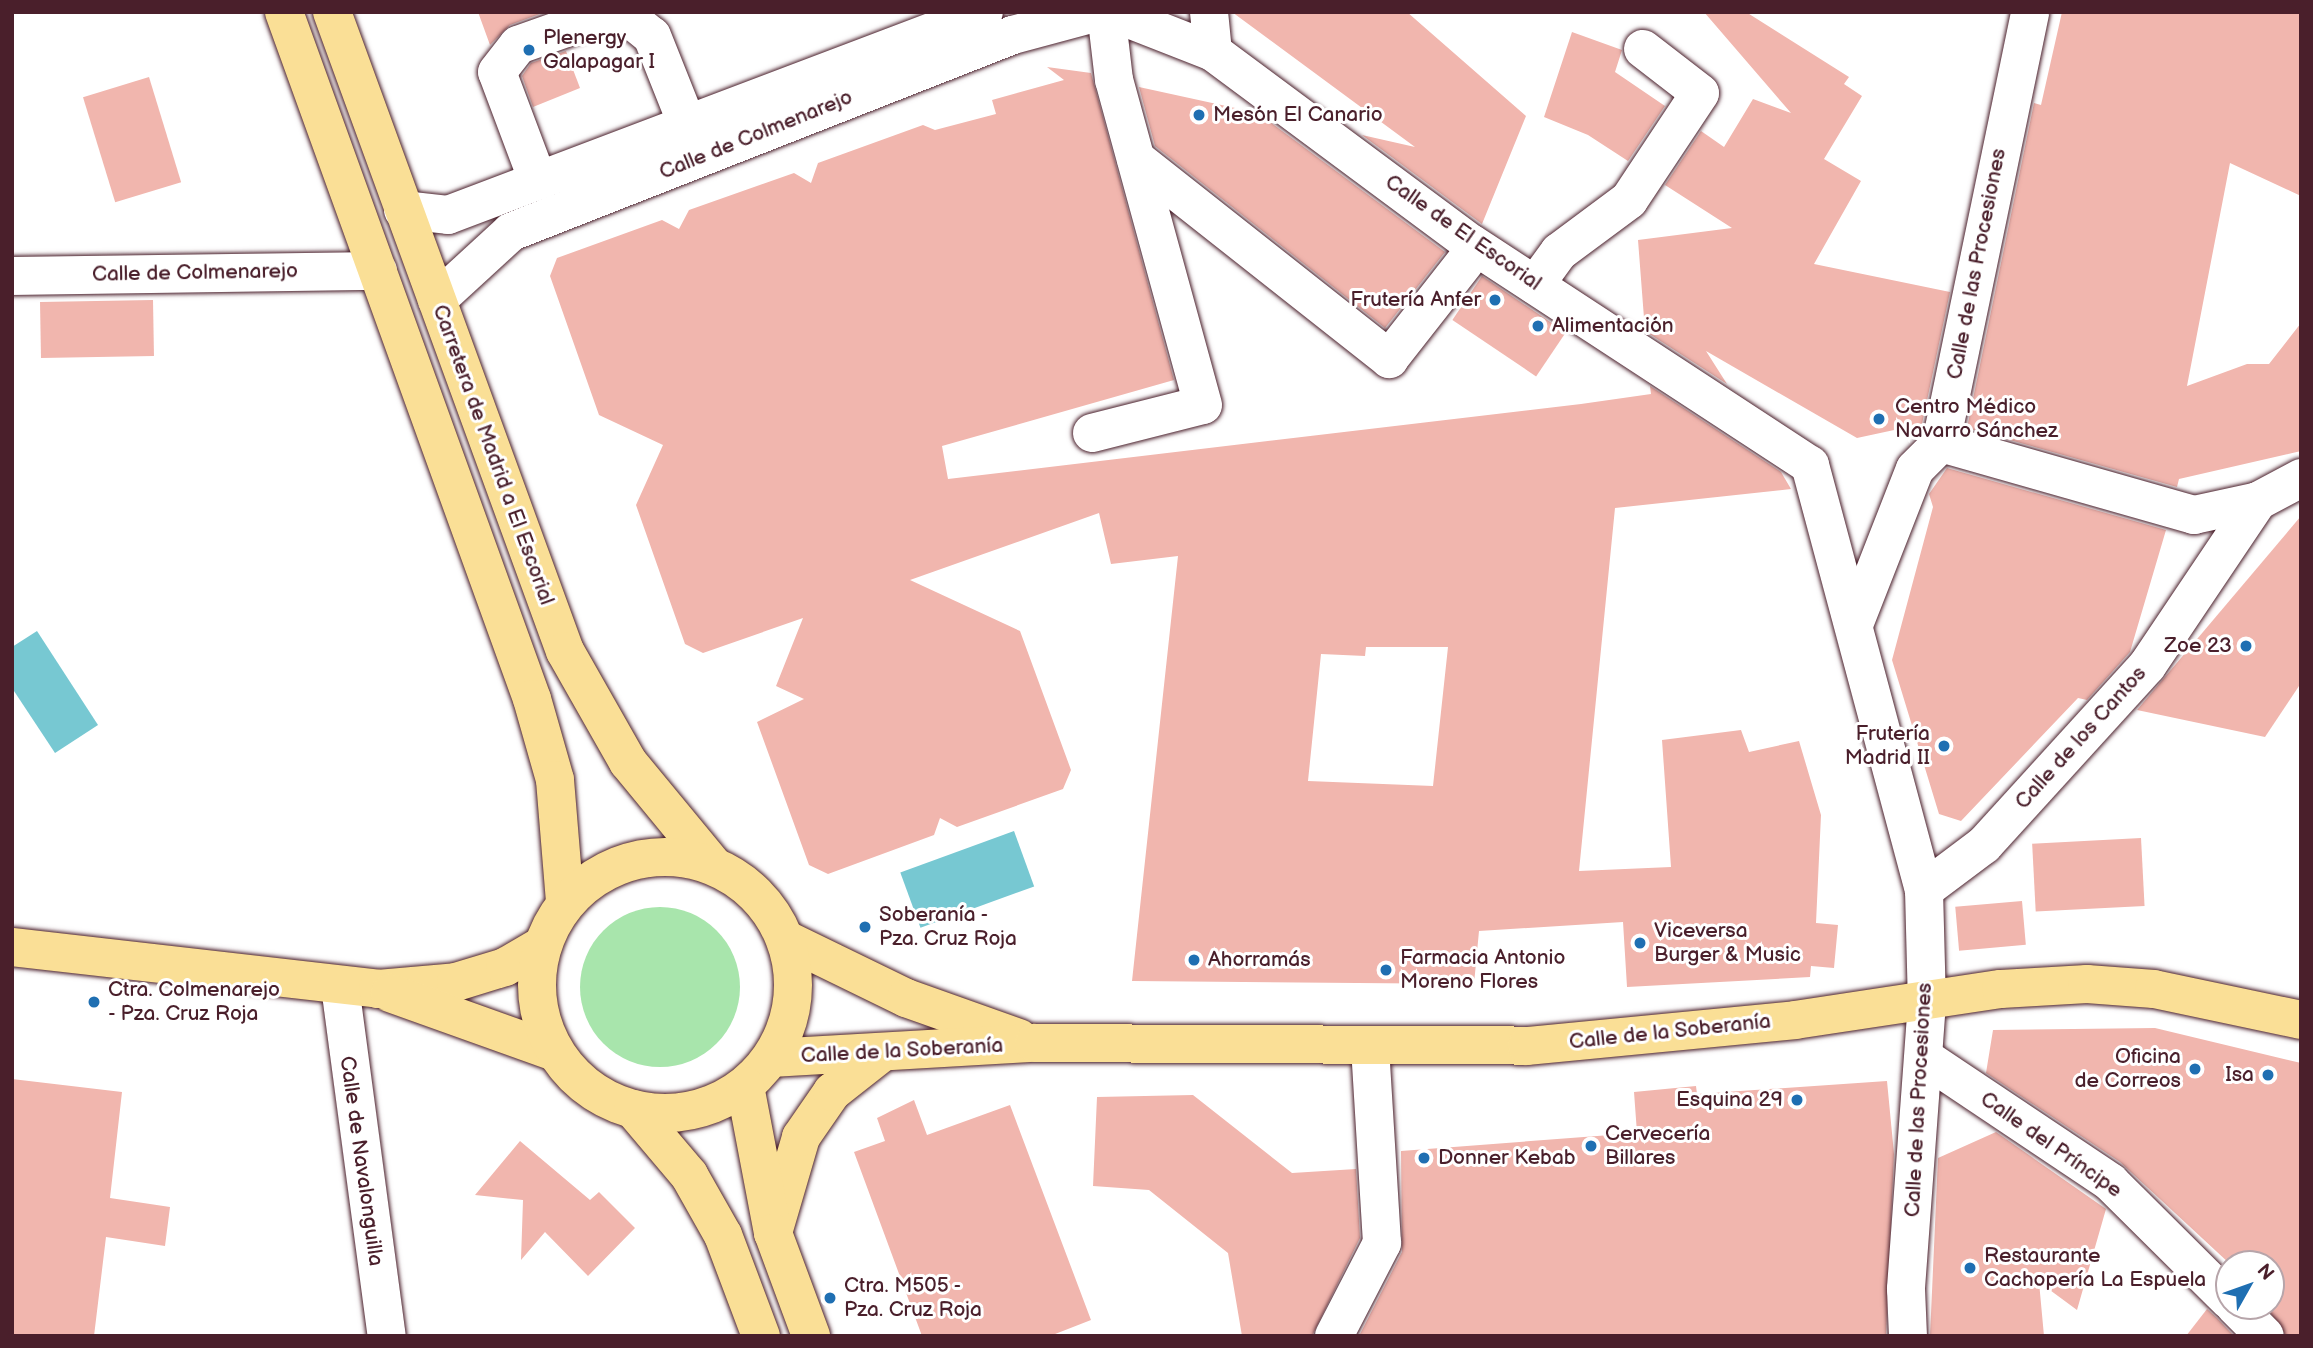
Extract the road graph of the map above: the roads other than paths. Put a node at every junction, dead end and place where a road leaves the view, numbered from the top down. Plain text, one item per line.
1 (284, 12) edge
2 (332, 12) edge
3 (611, 12) edge
4 (622, 12) edge
5 (984, 12) edge
6 (1098, 12) edge
7 (1106, 12) edge
8 (1111, 12) edge
9 (1209, 12) edge
10 (2030, 12) edge
11 (1643, 49) dead end
12 (1213, 52) junction
13 (687, 124) junction
14 (1136, 159) junction
15 (538, 181) junction
16 (402, 210) junction
17 (1465, 262) dead end
18 (378, 271) junction
19 (12, 276) edge
20 (1535, 285) junction
21 (437, 300) junction
22 (1092, 433) dead end
23 (1941, 443) junction
24 (1810, 465) joint
25 (2301, 478) edge
26 (2258, 501) junction
27 (1855, 622) junction
28 (713, 865) junction
29 (1924, 890) junction
30 (565, 901) junction
31 (785, 939) junction
32 (541, 946) junction
33 (12, 947) edge
34 (340, 986) junction
35 (378, 989) junction
36 (1927, 1002) junction
37 (2301, 1020) edge
38 (1034, 1043) junction
39 (1370, 1045) junction
40 (555, 1052) junction
41 (884, 1052) junction
42 (771, 1058) junction
43 (1925, 1058) junction
44 (745, 1086) junction
45 (633, 1109) junction
46 (774, 1233) junction
47 (2215, 1286) edge
48 (2249, 1320) edge
49 (387, 1336) edge
50 (761, 1336) edge
51 (811, 1336) edge
52 (1334, 1336) edge
53 (1909, 1336) edge
54 (2265, 1336) edge

1 - 18 main road
2 - 16 main road, Carretera de Madrid a El Escorial
3 - 15 street
4 - 13 street
5 - 13 street, Calle de Colmenarejo
6 - 21 street, Calle de Colmenarejo
7 - 14 street
8 - 12 street, Calle de El Escorial
9 - 12 street
10 - 23 street, Calle de las Procesiones
11 - 20 street
12 - 20 street, Calle de El Escorial
13 - 15 street, Calle de Colmenarejo
14 - 17 street
14 - 22 street
15 - 16 street, Calle de Colmenarejo
16 - 21 main road, Carretera de Madrid a El Escorial
18 - 19 street, Calle de Colmenarejo
18 - 30 main road
20 - 24 street, Calle de El Escorial
21 - 28 main road, Carretera de Madrid a El Escorial
23 - 26 street
23 - 27 street
24 - 27 street, Calle de las Procesiones
25 - 26 street, Calle de los Cantos
26 - 29 street, Calle de los Cantos
27 - 29 street, Calle de las Procesiones
28 - 30 main road
28 - 31 main road
29 - 36 street, Calle de las Procesiones
30 - 32 main road
31 - 38 main road, Calle de la Soberanía
31 - 42 main road
32 - 35 main road
32 - 40 main road
33 - 34 main road
34 - 35 main road
34 - 49 street, Calle de Navalonguilla
35 - 40 main road
36 - 37 main road, Calle de la Soberanía
36 - 39 main road, Calle de la Soberanía
36 - 43 street, Calle de las Procesiones
38 - 39 main road, Calle de la Soberanía
38 - 41 main road, Calle de la Soberanía
39 - 52 street
40 - 45 main road
41 - 42 main road, Calle de la Soberanía
41 - 46 main road
42 - 44 main road
43 - 47 street, Calle del Príncipe
43 - 53 street, Calle de las Procesiones
44 - 45 main road
44 - 46 main road
45 - 50 main road
46 - 51 main road
48 - 54 street

